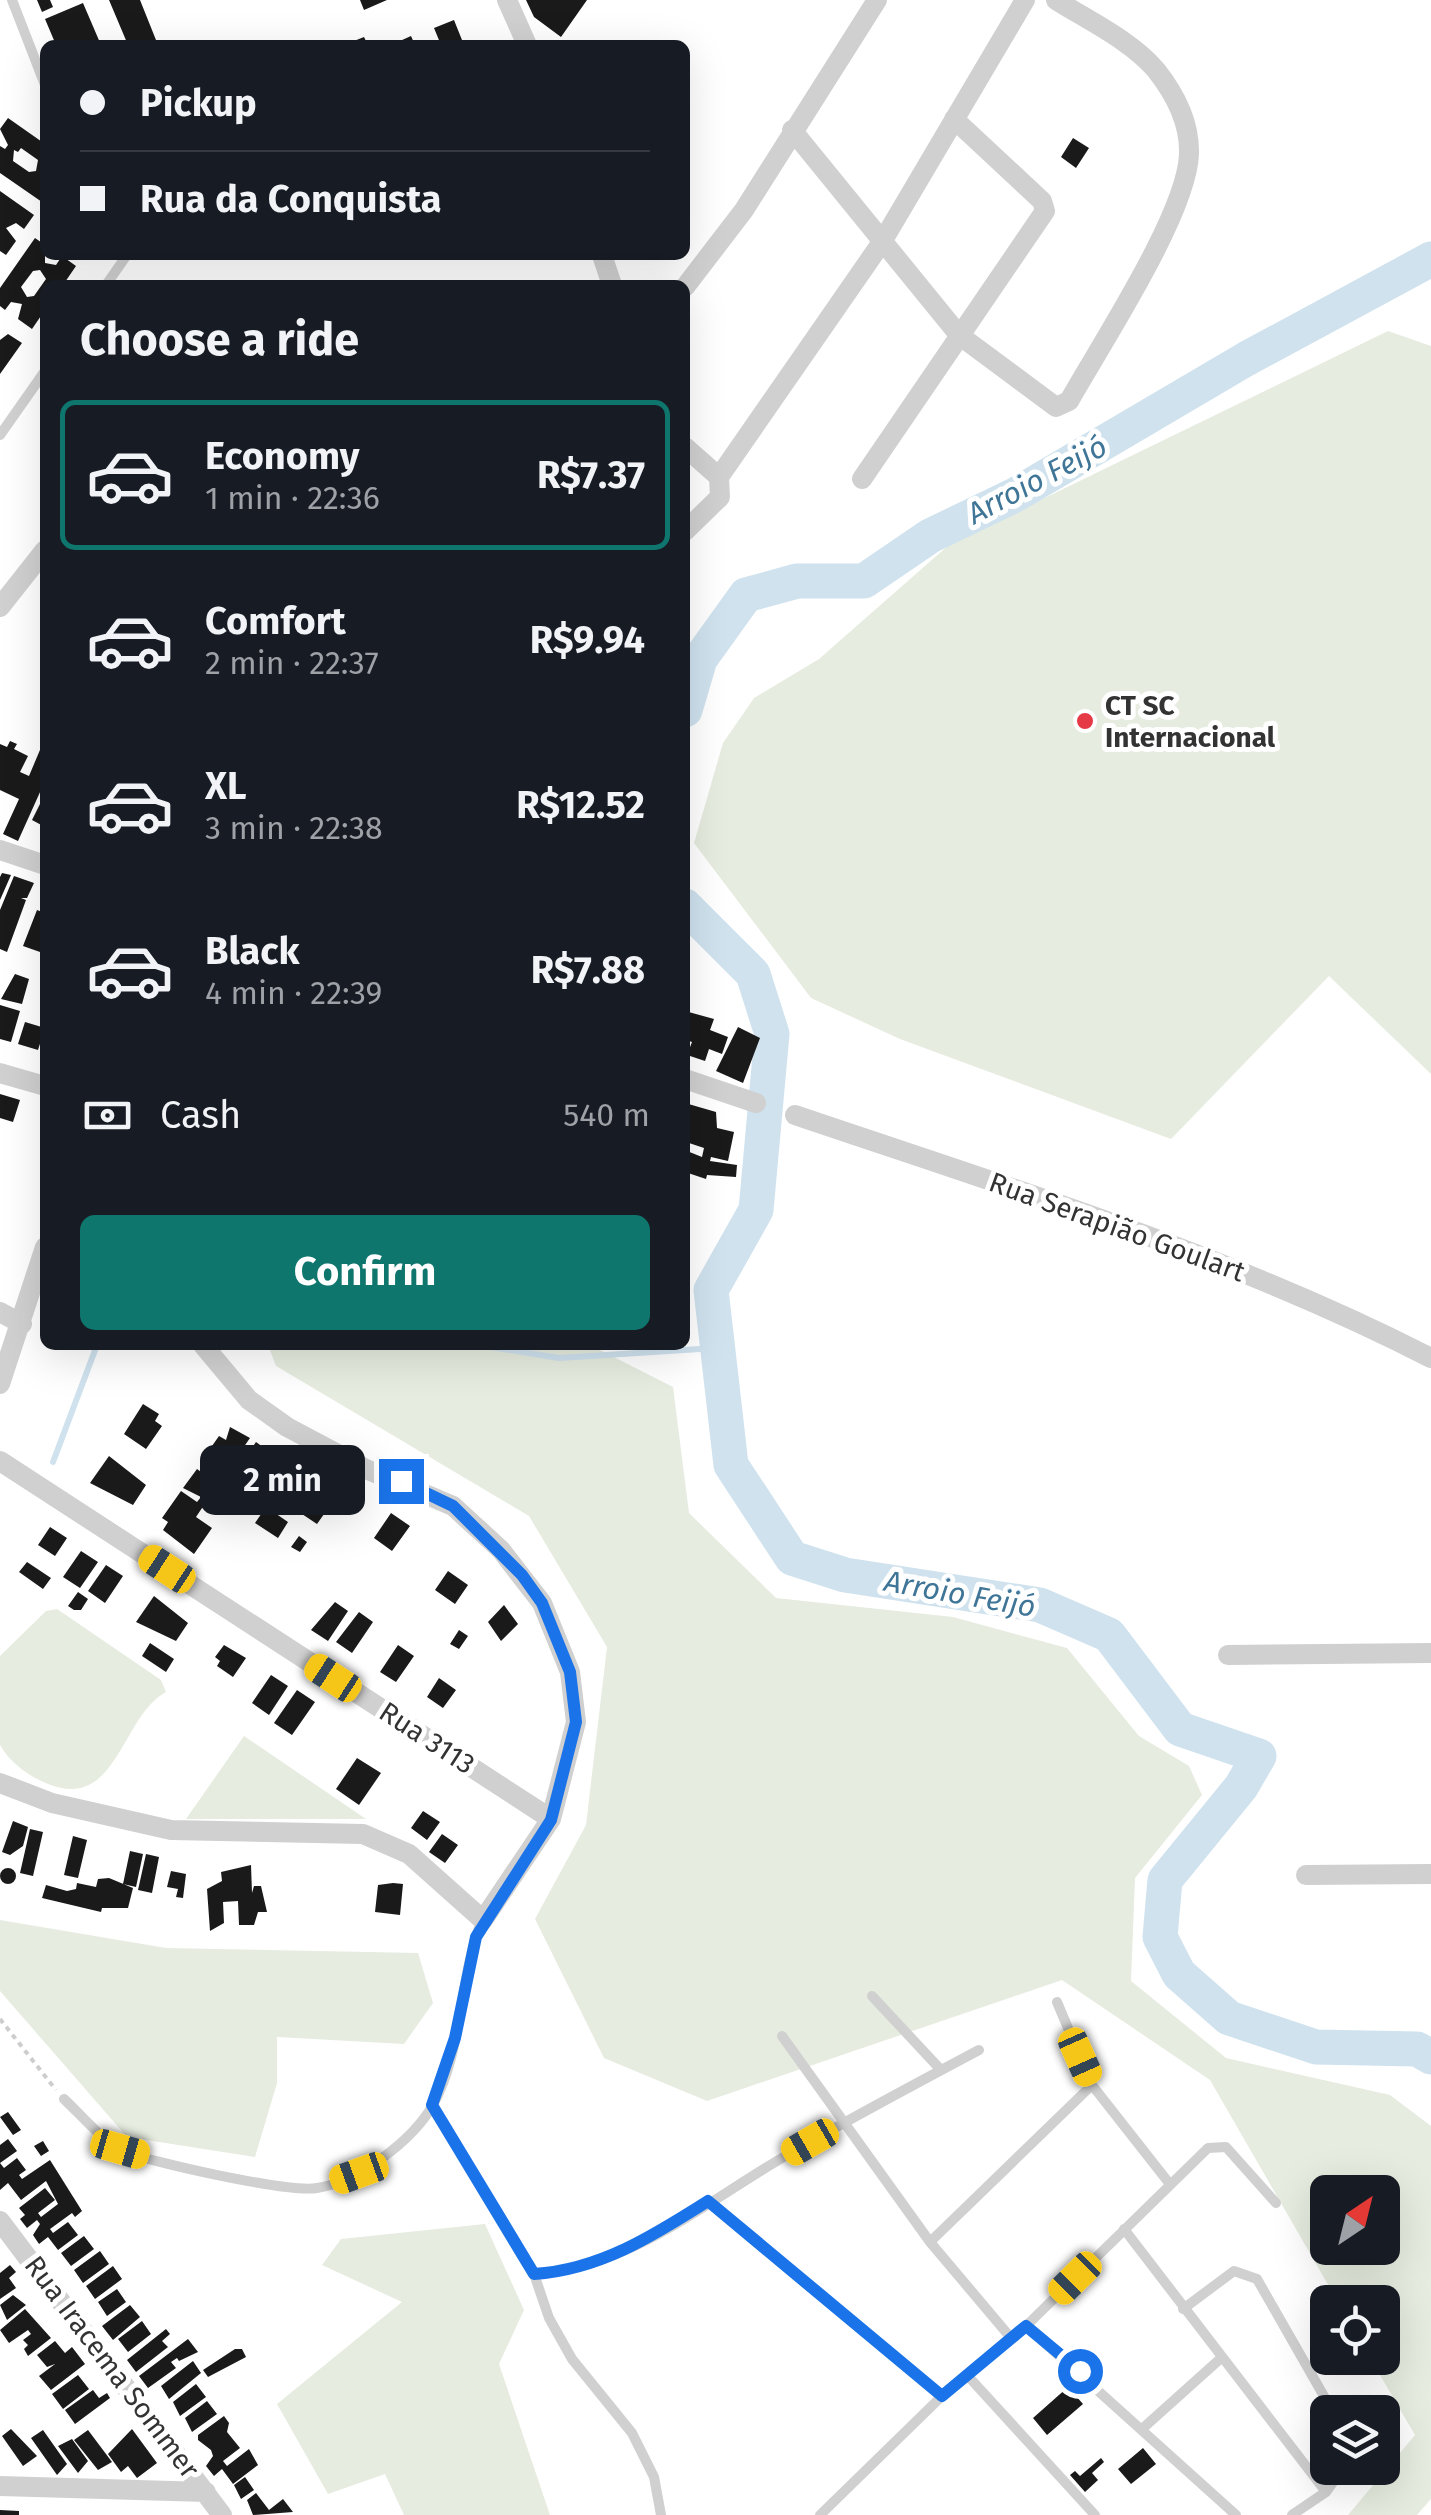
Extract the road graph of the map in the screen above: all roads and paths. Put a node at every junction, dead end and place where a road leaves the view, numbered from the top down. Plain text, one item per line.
1 (12, 0) edge
2 (507, 0) edge
3 (877, 0) edge
4 (1025, 0) edge
5 (1056, 0) edge
6 (525, 40) edge
7 (40, 72) edge
8 (954, 120) junction
9 (792, 130) junction
10 (882, 242) junction
11 (690, 281) edge
12 (959, 335) junction
13 (40, 378) edge
14 (0, 435) edge
15 (690, 451) edge
16 (719, 477) junction
17 (862, 478) dead end
18 (690, 526) edge
19 (40, 556) edge
20 (0, 608) edge
21 (0, 850) edge
22 (40, 863) edge
23 (0, 1073) edge
24 (690, 1081) edge
25 (40, 1085) edge
26 (756, 1102) dead end
27 (795, 1115) dead end
28 (40, 1264) edge
29 (0, 1312) edge
30 (22, 1324) junction
31 (207, 1350) edge
32 (1431, 1358) edge
33 (0, 1384) edge
34 (0, 1461) edge
35 (1431, 1653) edge
36 (1228, 1655) dead end
37 (0, 1783) edge
38 (551, 1820) junction
39 (1431, 1874) edge
40 (1306, 1876) dead end
41 (482, 1920) junction
42 (872, 1996) dead end
43 (1057, 2002) dead end
44 (0, 2019) edge
45 (782, 2036) dead end
46 (979, 2050) dead end
47 (941, 2070) junction
48 (1092, 2085) junction
49 (64, 2099) joint
50 (432, 2105) junction
51 (844, 2122) junction
52 (1169, 2183) junction
53 (708, 2201) junction
54 (1276, 2203) dead end
55 (0, 2220) edge
56 (1124, 2229) junction
57 (930, 2242) junction
58 (534, 2274) junction
59 (1183, 2309) junction
60 (1026, 2326) junction
61 (1012, 2338) junction
62 (1220, 2358) junction
63 (967, 2375) junction
64 (1327, 2395) edge
65 (942, 2396) junction
66 (1142, 2428) junction
67 (1331, 2485) edge
68 (0, 2486) edge
69 (206, 2492) junction
70 (1326, 2492) junction
71 (222, 2515) edge
72 (661, 2515) edge
73 (820, 2515) edge
74 (1095, 2515) edge
75 (1236, 2515) edge
76 (1292, 2515) edge

1 - 7 lane
2 - 6 street
3 - 9 street
4 - 8 street
5 - 12 street
8 - 10 street
8 - 12 street
9 - 10 street
9 - 11 street
10 - 12 street
10 - 16 street
12 - 17 street
13 - 14 lane
15 - 16 street
16 - 18 street
19 - 20 street
21 - 22 street
23 - 25 street
24 - 26 street
27 - 32 street, Rua Serapião Goulart
28 - 30 street
29 - 30 street
30 - 33 street
31 - 38 street
34 - 38 street, Rua 3113
35 - 36 street
37 - 41 street
38 - 41 street
39 - 40 street
41 - 50 lane
42 - 47 lane
43 - 48 lane
44 - 49 path
45 - 51 lane
46 - 47 lane
47 - 51 lane
48 - 52 lane
48 - 57 lane
49 - 50 lane
50 - 58 lane
51 - 53 lane
51 - 57 lane
52 - 54 lane
52 - 56 lane
53 - 58 lane
53 - 65 lane
55 - 69 street, Rua Iracema Sommer
56 - 59 lane
56 - 60 lane
57 - 61 lane
58 - 72 lane
59 - 62 lane
59 - 64 lane
60 - 61 lane
60 - 66 lane
61 - 63 lane
62 - 66 lane
62 - 70 lane
63 - 65 lane
63 - 74 lane
65 - 73 lane
66 - 75 lane
67 - 70 lane
68 - 69 street
69 - 71 street, Rua Iracema Sommer
70 - 76 lane

